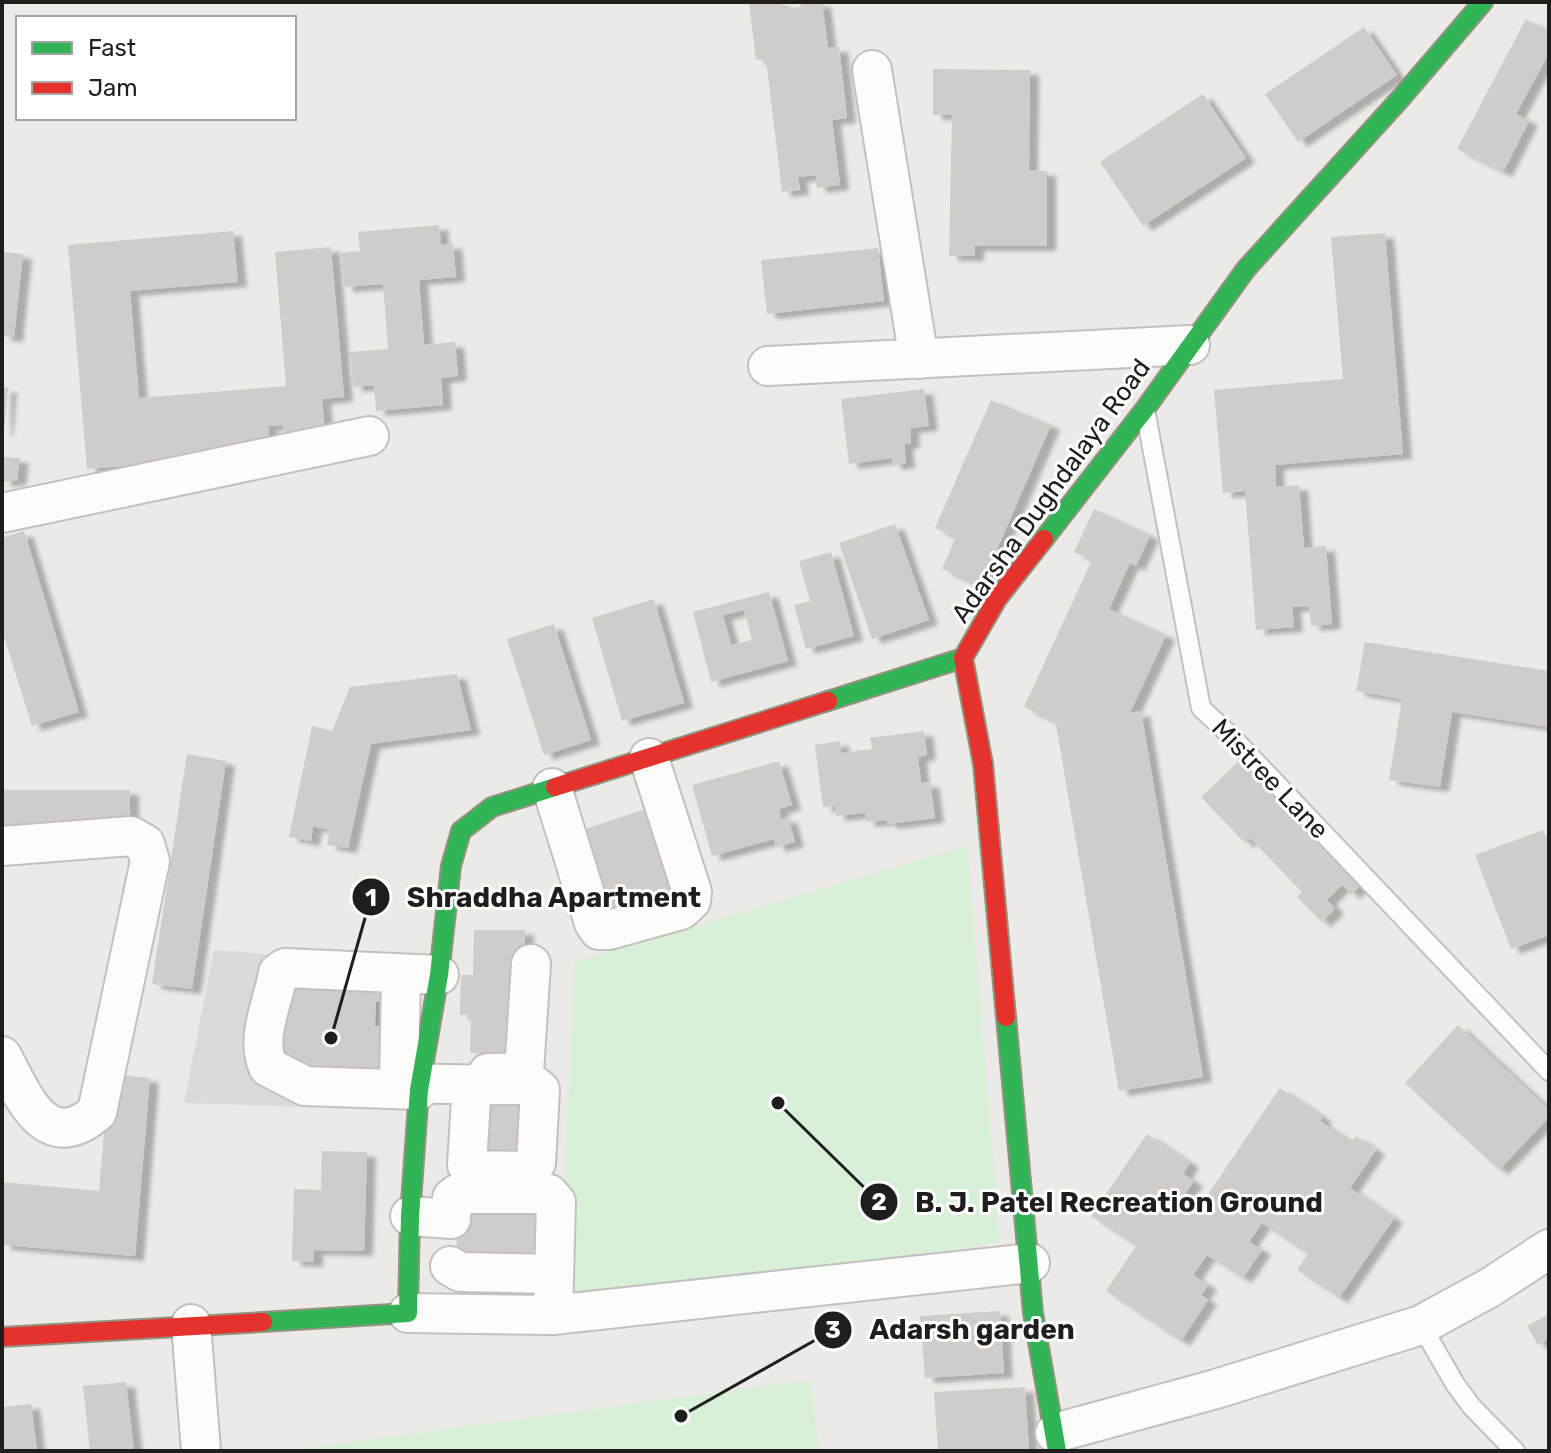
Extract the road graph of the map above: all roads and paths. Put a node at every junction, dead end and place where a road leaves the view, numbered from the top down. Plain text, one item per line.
1 (1483, 2) edge
2 (872, 70) dead end
3 (1190, 345) junction
4 (919, 359) junction
5 (768, 366) dead end
6 (1145, 409) junction
7 (369, 436) dead end
8 (2, 513) edge
9 (963, 658) junction
10 (649, 758) junction
11 (552, 788) junction
12 (2, 846) edge
13 (531, 964) dead end
14 (401, 974) junction
15 (439, 975) junction
16 (2, 1056) edge
17 (1549, 1071) edge
18 (415, 1084) junction
19 (472, 1084) junction
20 (414, 1157) junction
21 (468, 1158) junction
22 (410, 1216) junction
23 (451, 1239) junction
24 (1549, 1249) edge
25 (1030, 1263) junction
26 (554, 1274) junction
27 (408, 1313) junction
28 (553, 1315) junction
29 (191, 1324) junction
30 (1421, 1325) junction
31 (2, 1337) edge
32 (1056, 1442) edge
33 (201, 1451) edge
34 (1515, 1451) edge

1 - 3 street, Adarsha Dughdalaya Road
2 - 4 street
3 - 4 street
3 - 6 street, Adarsha Dughdalaya Road
4 - 5 street
6 - 9 street, Adarsha Dughdalaya Road
6 - 17 lane, Mistree Lane
7 - 8 street
9 - 10 street
9 - 25 street, Adarsha Dughdalaya Road
10 - 11 street
10 - 11 street
11 - 15 street
12 - 16 street
13 - 18 street
14 - 15 street
14 - 18 street
14 - 18 street
15 - 18 street
18 - 19 street
18 - 20 street
19 - 21 street
19 - 21 street
20 - 21 street
20 - 22 street
22 - 23 street
22 - 27 street
23 - 26 street
23 - 26 street
24 - 30 street
25 - 28 street
25 - 32 street, Adarsha Dughdalaya Road
26 - 28 street
27 - 28 street
27 - 29 street
29 - 31 street
29 - 33 street
30 - 32 street
30 - 34 lane

